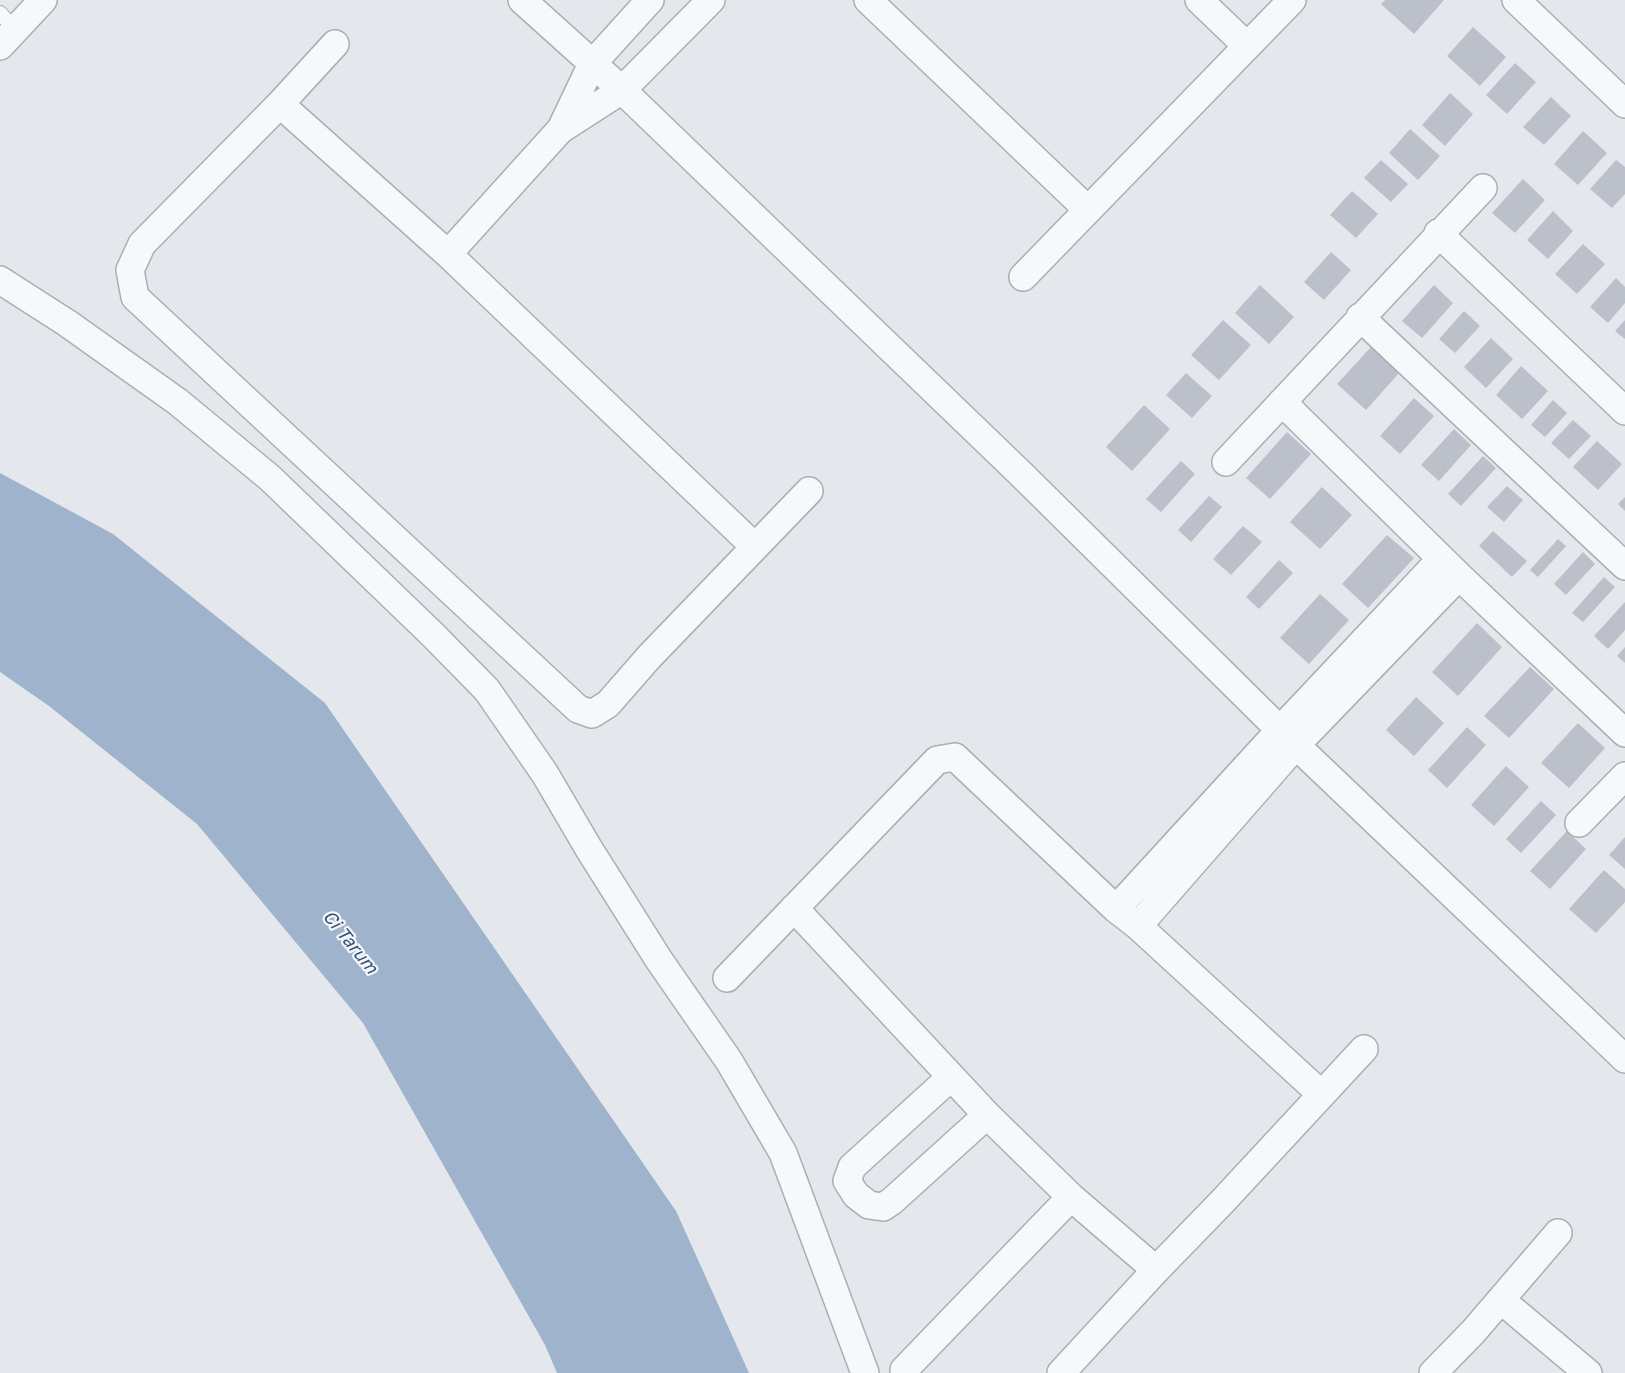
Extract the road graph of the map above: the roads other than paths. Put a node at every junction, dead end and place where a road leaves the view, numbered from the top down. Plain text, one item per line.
1 (43, 0) edge
2 (522, 0) edge
3 (650, 0) edge
4 (711, 0) edge
5 (868, 0) edge
6 (1199, 0) edge
7 (1292, 0) edge
8 (1515, 0) edge
9 (5, 30) edge
10 (335, 44) dead end
11 (1247, 46) junction
12 (592, 63) junction
13 (622, 90) junction
14 (279, 104) junction
15 (1625, 104) edge
16 (560, 130) junction
17 (1483, 188) dead end
18 (1088, 210) junction
19 (1438, 234) junction
20 (448, 254) junction
21 (1023, 277) dead end
22 (0, 280) edge
23 (1360, 317) junction
24 (1282, 402) junction
25 (1625, 411) edge
26 (1226, 462) dead end
27 (809, 491) dead end
28 (755, 547) junction
29 (1625, 566) edge
30 (1450, 568) junction
31 (1625, 733) edge
32 (1288, 737) junction
33 (1625, 776) edge
34 (1579, 823) dead end
35 (794, 908) junction
36 (1116, 909) junction
37 (1138, 926) junction
38 (727, 978) dead end
39 (1364, 1049) dead end
40 (1625, 1059) edge
41 (951, 1077) junction
42 (1321, 1094) junction
43 (987, 1115) junction
44 (1071, 1197) junction
45 (1558, 1233) dead end
46 (1156, 1270) junction
47 (1501, 1300) junction
48 (904, 1370) dead end
49 (865, 1373) edge
50 (1061, 1373) edge
51 (1433, 1373) edge
52 (1588, 1373) edge

1 - 9 street
2 - 12 street
3 - 12 street
4 - 13 street
5 - 18 street
6 - 11 street
7 - 11 street
8 - 15 street
10 - 14 street
11 - 18 street
12 - 13 street
12 - 16 street
13 - 16 street
13 - 32 street
14 - 20 street
14 - 28 street
16 - 20 street
17 - 19 street
18 - 21 street
19 - 23 street
19 - 25 street
20 - 28 street
22 - 49 street
23 - 24 street
23 - 29 street
24 - 26 street
24 - 30 street
27 - 28 street
30 - 31 street
30 - 32 street
32 - 36 street
32 - 37 street
32 - 40 street
33 - 34 street
35 - 36 street
35 - 38 street
35 - 41 street
36 - 37 street
37 - 42 street
39 - 42 street
41 - 43 street
41 - 43 street
42 - 46 street
43 - 44 street
44 - 46 street
44 - 48 street
45 - 47 street
46 - 50 street
47 - 51 street
47 - 52 street

